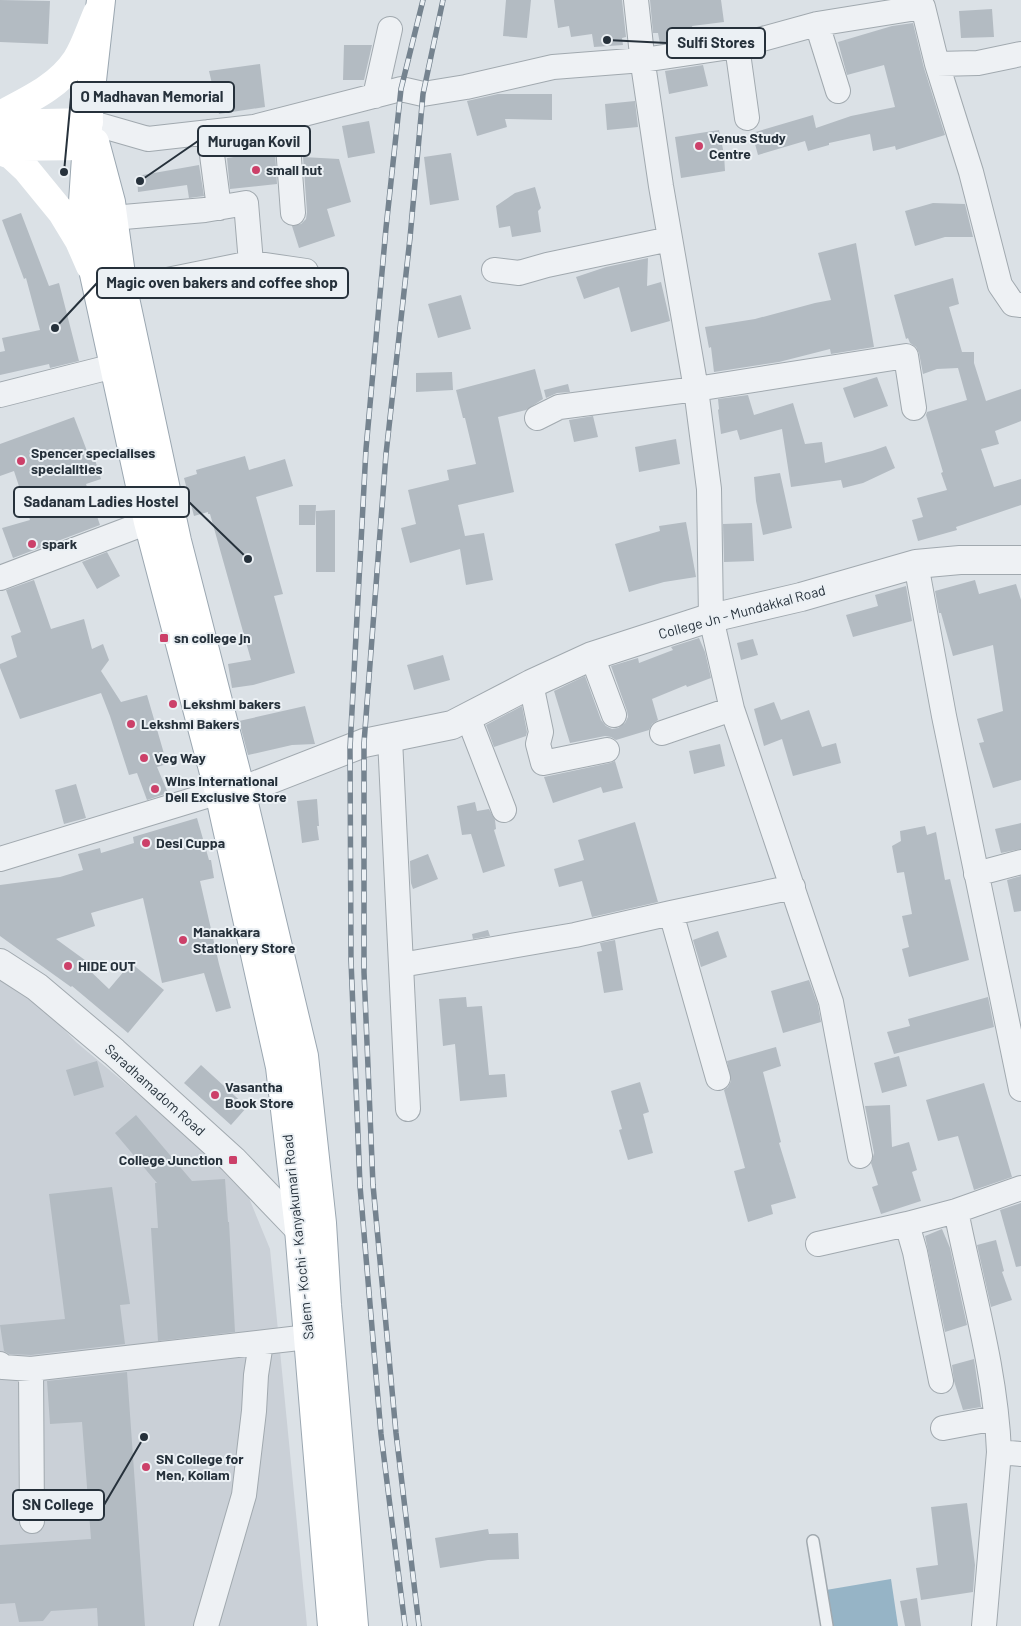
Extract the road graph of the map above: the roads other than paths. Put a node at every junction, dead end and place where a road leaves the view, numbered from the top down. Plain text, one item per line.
1 (636, 0) edge
2 (101, 2) edge
3 (922, 3) edge
4 (818, 24) junction
5 (390, 29) dead end
6 (737, 46) junction
7 (1021, 54) edge
8 (643, 60) junction
9 (937, 64) junction
10 (838, 91) dead end
11 (375, 96) junction
12 (0, 115) edge
13 (747, 118) dead end
14 (286, 119) junction
15 (0, 124) edge
16 (209, 132) junction
17 (88, 134) junction
18 (0, 147) edge
19 (0, 151) edge
20 (220, 208) junction
21 (293, 213) dead end
22 (112, 218) junction
23 (670, 239) junction
24 (251, 263) junction
25 (494, 270) dead end
26 (306, 271) dead end
27 (94, 274) junction
28 (123, 289) junction
29 (1021, 305) edge
30 (114, 366) junction
31 (696, 389) junction
32 (0, 395) edge
33 (914, 408) dead end
34 (537, 418) dead end
35 (148, 522) junction
36 (1021, 560) edge
37 (916, 564) junction
38 (0, 578) edge
39 (711, 618) junction
40 (592, 656) junction
41 (531, 684) junction
42 (732, 709) junction
43 (614, 715) dead end
44 (468, 717) junction
45 (662, 733) dead end
46 (390, 738) junction
47 (607, 750) dead end
48 (230, 792) junction
49 (504, 810) dead end
50 (0, 859) edge
51 (1021, 862) edge
52 (976, 874) junction
53 (793, 888) junction
54 (671, 913) junction
55 (0, 964) edge
56 (401, 965) junction
57 (718, 1078) dead end
58 (1021, 1089) edge
59 (408, 1109) dead end
60 (860, 1156) dead end
61 (1021, 1188) edge
62 (956, 1211) junction
63 (908, 1224) junction
64 (310, 1226) junction
65 (818, 1244) dead end
66 (308, 1337) junction
67 (261, 1343) junction
68 (0, 1364) edge
69 (31, 1368) junction
70 (941, 1380) dead end
71 (996, 1418) junction
72 (943, 1428) dead end
73 (1010, 1453) edge
74 (32, 1521) dead end
75 (812, 1540) dead end
76 (206, 1626) edge
77 (332, 1626) edge
78 (354, 1626) edge
79 (828, 1626) edge
80 (984, 1626) edge

1 - 8 street
2 - 12 main road
2 - 17 main road, Salem - Kochi - Kanyakumari Road
3 - 4 street
3 - 9 street
4 - 6 street
4 - 10 street
5 - 11 street
6 - 8 street
6 - 13 street
7 - 9 street
8 - 11 street
8 - 23 street
9 - 29 street
11 - 14 street
14 - 16 street
14 - 21 street
15 - 17 main road
16 - 17 street
16 - 20 street
17 - 18 main road
17 - 22 main road
17 - 27 main road, Salem - Kochi - Kanyakumari Road
19 - 27 main road
20 - 22 street
20 - 24 street
22 - 28 main road
23 - 25 street
23 - 31 street
24 - 26 street
24 - 28 street
27 - 30 main road, Salem - Kochi - Kanyakumari Road
28 - 48 main road
30 - 32 street
30 - 35 main road, Salem - Kochi - Kanyakumari Road
31 - 33 street
31 - 34 street
31 - 39 street
35 - 38 street
35 - 48 main road, Salem - Kochi - Kanyakumari Road
36 - 37 street, College Jn - Mundakkal Road
37 - 39 street, College Jn - Mundakkal Road
37 - 52 street
39 - 40 street, College Jn - Mundakkal Road
39 - 42 street
40 - 41 street, College Jn - Mundakkal Road
40 - 43 street
41 - 44 street, College Jn - Mundakkal Road
41 - 47 street
42 - 45 street
42 - 53 street
44 - 46 street, College Jn - Mundakkal Road
44 - 49 street
46 - 48 street, College Jn - Mundakkal Road
46 - 56 street
48 - 50 street
48 - 64 main road, Salem - Kochi - Kanyakumari Road
51 - 52 street
52 - 58 street
53 - 54 street
53 - 60 street
54 - 56 street
54 - 57 street
55 - 64 street, Saradhamadom Road
56 - 59 street
61 - 62 street
62 - 63 street
62 - 71 street
63 - 65 street
63 - 70 street
64 - 66 main road, Salem - Kochi - Kanyakumari Road
64 - 78 main road
66 - 67 street
66 - 77 main road, Salem - Kochi - Kanyakumari Road
67 - 69 street
67 - 76 street
68 - 69 street
69 - 74 street
71 - 72 street
71 - 73 street
73 - 80 street
75 - 79 lane

